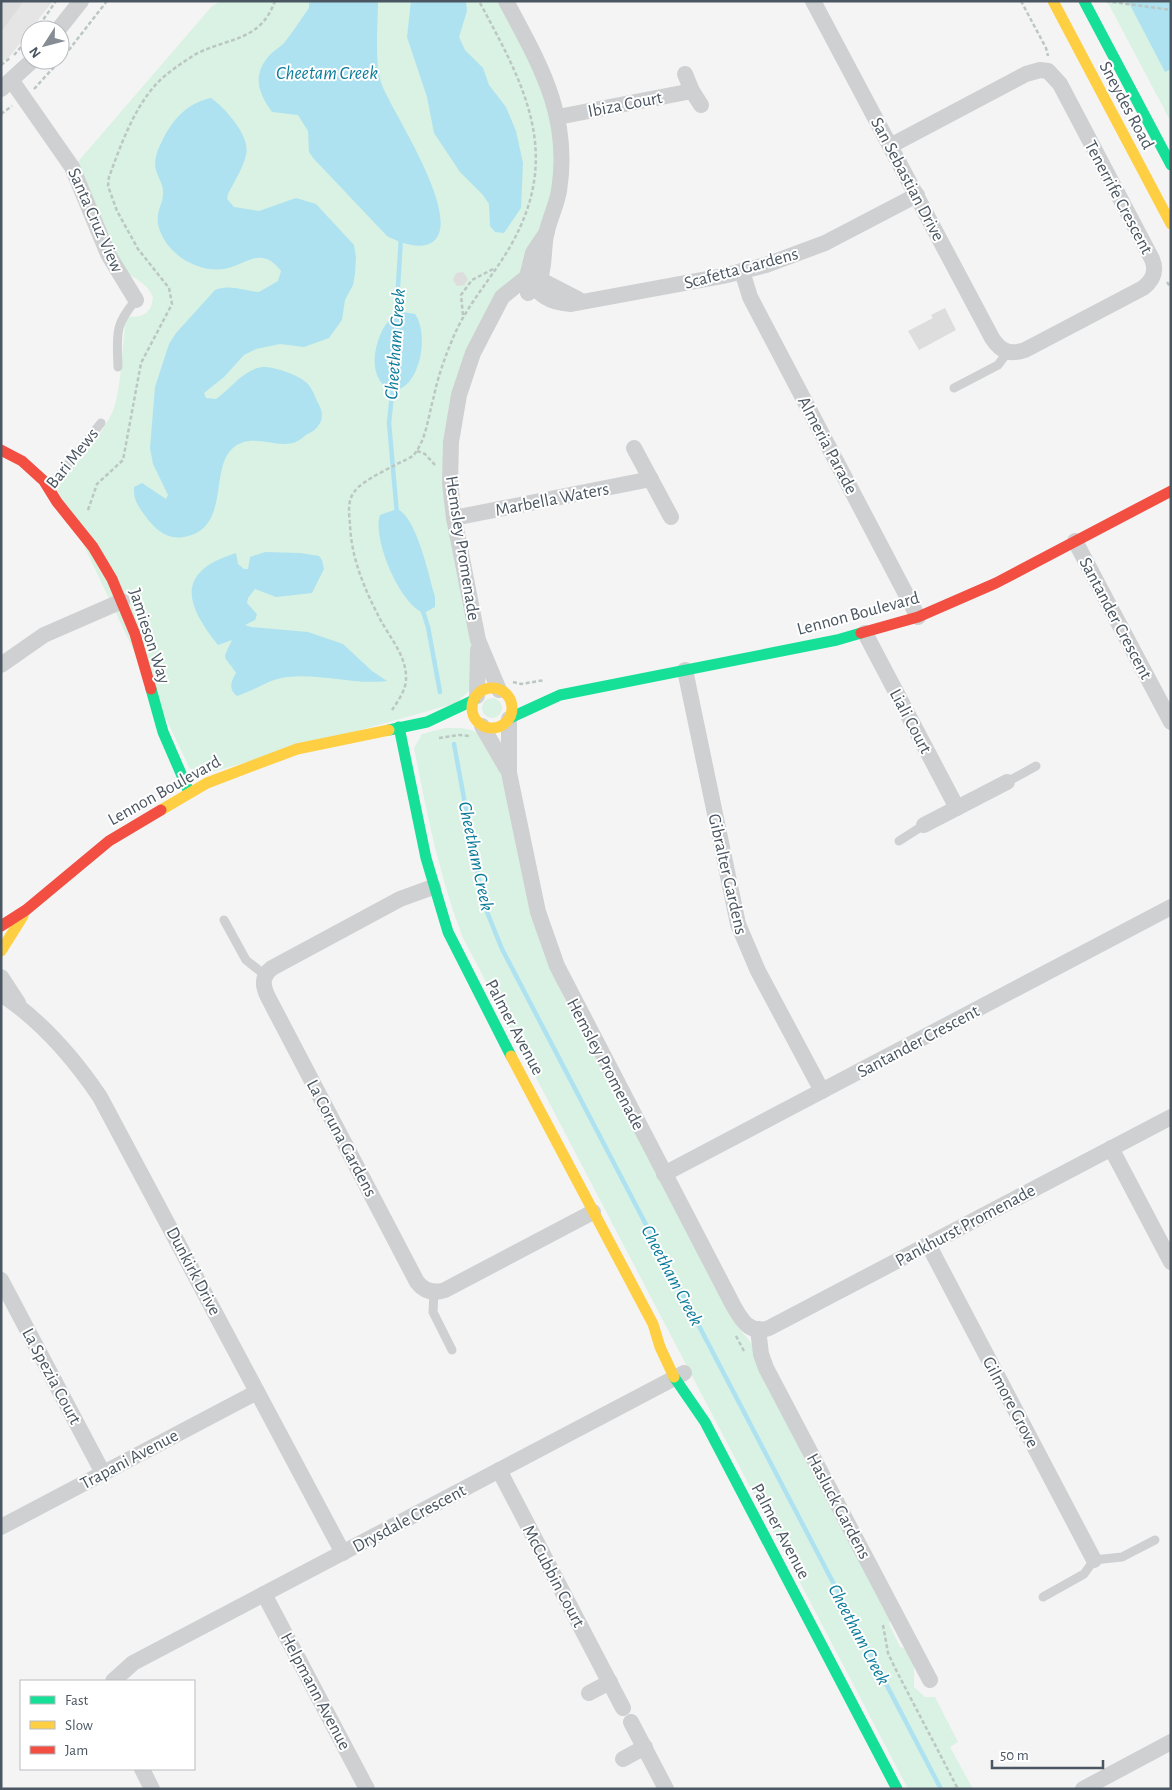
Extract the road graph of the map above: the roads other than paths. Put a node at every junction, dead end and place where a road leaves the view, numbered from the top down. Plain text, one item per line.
1 (80, 1) edge
2 (506, 1) edge
3 (813, 1) edge
4 (1053, 1) edge
5 (1084, 1) edge
6 (66, 20) edge
7 (22, 70) edge
8 (685, 74) dead end
9 (6, 85) edge
10 (558, 117) junction
11 (890, 146) junction
12 (1170, 163) edge
13 (916, 195) junction
14 (1171, 224) edge
15 (742, 271) junction
16 (534, 282) junction
17 (136, 300) joint
18 (1007, 353) junction
19 (118, 367) dead end
20 (954, 388) dead end
21 (101, 423) dead end
22 (634, 448) dead end
23 (1, 450) edge
24 (1, 457) edge
25 (15, 471) dead end
26 (651, 479) junction
27 (29, 484) dead end
28 (46, 491) junction
29 (1171, 491) edge
30 (671, 517) dead end
31 (454, 518) junction
32 (1075, 541) junction
33 (122, 601) junction
34 (918, 617) junction
35 (865, 633) junction
36 (478, 640) junction
37 (1, 665) edge
38 (685, 670) junction
39 (502, 691) junction
40 (560, 695) junction
41 (476, 698) junction
42 (1169, 716) edge
43 (509, 719) junction
44 (427, 722) junction
45 (454, 723) dead end
46 (476, 724) junction
47 (399, 727) junction
48 (1036, 766) dead end
49 (509, 773) junction
50 (1007, 782) joint
51 (190, 792) junction
52 (957, 808) junction
53 (924, 825) joint
54 (899, 841) dead end
55 (433, 887) junction
56 (1171, 907) edge
57 (26, 910) junction
58 (224, 920) dead end
59 (1, 926) edge
60 (1, 951) edge
61 (265, 975) junction
62 (1, 977) edge
63 (1, 994) edge
64 (21, 1007) junction
65 (822, 1091) junction
66 (1171, 1117) edge
67 (1111, 1148) junction
68 (664, 1174) junction
69 (593, 1212) junction
70 (928, 1244) junction
71 (1171, 1262) edge
72 (1, 1280) edge
73 (434, 1292) junction
74 (758, 1329) junction
75 (452, 1350) dead end
76 (680, 1375) junction
77 (257, 1392) junction
78 (499, 1470) junction
79 (104, 1473) junction
80 (1, 1527) edge
81 (1155, 1540) dead end
82 (343, 1553) junction
83 (1094, 1560) junction
84 (264, 1594) junction
85 (1043, 1597) dead end
86 (107, 1680) edge
87 (930, 1680) dead end
88 (610, 1682) junction
89 (589, 1693) dead end
90 (1171, 1742) edge
91 (644, 1748) junction
92 (623, 1759) dead end
93 (142, 1770) edge
94 (152, 1789) edge
95 (367, 1789) edge
96 (666, 1789) edge
97 (897, 1789) edge
98 (1083, 1789) edge

1 - 6 street
2 - 10 street
3 - 11 street, San Sebastian Drive
4 - 14 street, Sneydes Road
5 - 12 street, Sneydes Road
7 - 9 street
8 - 10 street, Ibiza Court
9 - 17 street, Santa Cruz View
10 - 16 street
11 - 13 street, San Sebastian Drive
11 - 18 street, Tenerrife Crescent
13 - 15 street, Scafetta Gardens
13 - 18 street, San Sebastian Drive
15 - 16 street, Scafetta Gardens
15 - 34 street, Almeria Parade
16 - 31 street, Hemsley Promenade
17 - 19 lane, Santa Cruz View
18 - 20 lane, Tenerrife Crescent
21 - 28 lane, Bari Mews
22 - 26 street
23 - 28 street, Jamieson Way
24 - 25 street
26 - 30 street
26 - 31 street, Marbella Waters
27 - 28 street, Jamieson Way
28 - 33 street, Jamieson Way
29 - 32 street, Lennon Boulevard
31 - 36 street, Hemsley Promenade
32 - 34 street, Lennon Boulevard
32 - 42 street, Santander Crescent
33 - 37 street
33 - 51 street, Jamieson Way
34 - 35 street, Lennon Boulevard
35 - 38 street, Lennon Boulevard
35 - 52 street, Liali Court
36 - 39 street, Hemsley Promenade
36 - 41 street, Hemsley Promenade
38 - 40 street, Lennon Boulevard
38 - 65 street, Gibralter Gardens
39 - 40 street, Lennon Boulevard
39 - 41 street
39 - 43 street
40 - 43 street, Lennon Boulevard
41 - 44 street, Lennon Boulevard
41 - 46 street
43 - 46 street
43 - 49 street, Hemsley Promenade
44 - 45 street, Lennon Boulevard
44 - 47 street, Lennon Boulevard
46 - 49 street, Hemsley Promenade
47 - 51 street, Lennon Boulevard
47 - 55 street, Palmer Avenue
48 - 50 lane
49 - 68 street, Hemsley Promenade
50 - 52 street
51 - 57 street, Lennon Boulevard
52 - 53 street
53 - 54 lane
55 - 61 street
55 - 69 street, Palmer Avenue
56 - 65 street, Santander Crescent
57 - 59 street, Lennon Boulevard
57 - 60 street, Lennon Boulevard
58 - 61 lane
61 - 73 street, La Coruna Gardens
62 - 64 street, Dunkirk Drive
63 - 64 street, Dunkirk Drive
64 - 77 street, Dunkirk Drive
65 - 68 street, Santander Crescent
66 - 67 street, Pankhurst Promenade
67 - 70 street, Pankhurst Promenade
67 - 71 street
68 - 74 street, Hemsley Promenade
69 - 73 street
69 - 76 street, Palmer Avenue
70 - 74 street, Pankhurst Promenade
70 - 83 street, Gilmore Grove
72 - 79 street, La Spezia Court
73 - 75 lane
74 - 87 street, Hasluck Gardens
76 - 78 street, Drysdale Crescent
76 - 97 street, Palmer Avenue
77 - 79 street, Trapani Avenue
77 - 82 street, Dunkirk Drive
78 - 82 street, Drysdale Crescent
78 - 88 street, McCubbin Court
79 - 80 street, Trapani Avenue
81 - 83 lane
82 - 84 street, Drysdale Crescent
83 - 85 lane
84 - 86 street, Drysdale Crescent
84 - 95 street, Helpmann Avenue
88 - 89 street
88 - 91 street, McCubbin Court
90 - 98 street
91 - 92 street
91 - 96 street, McCubbin Court
93 - 94 street

